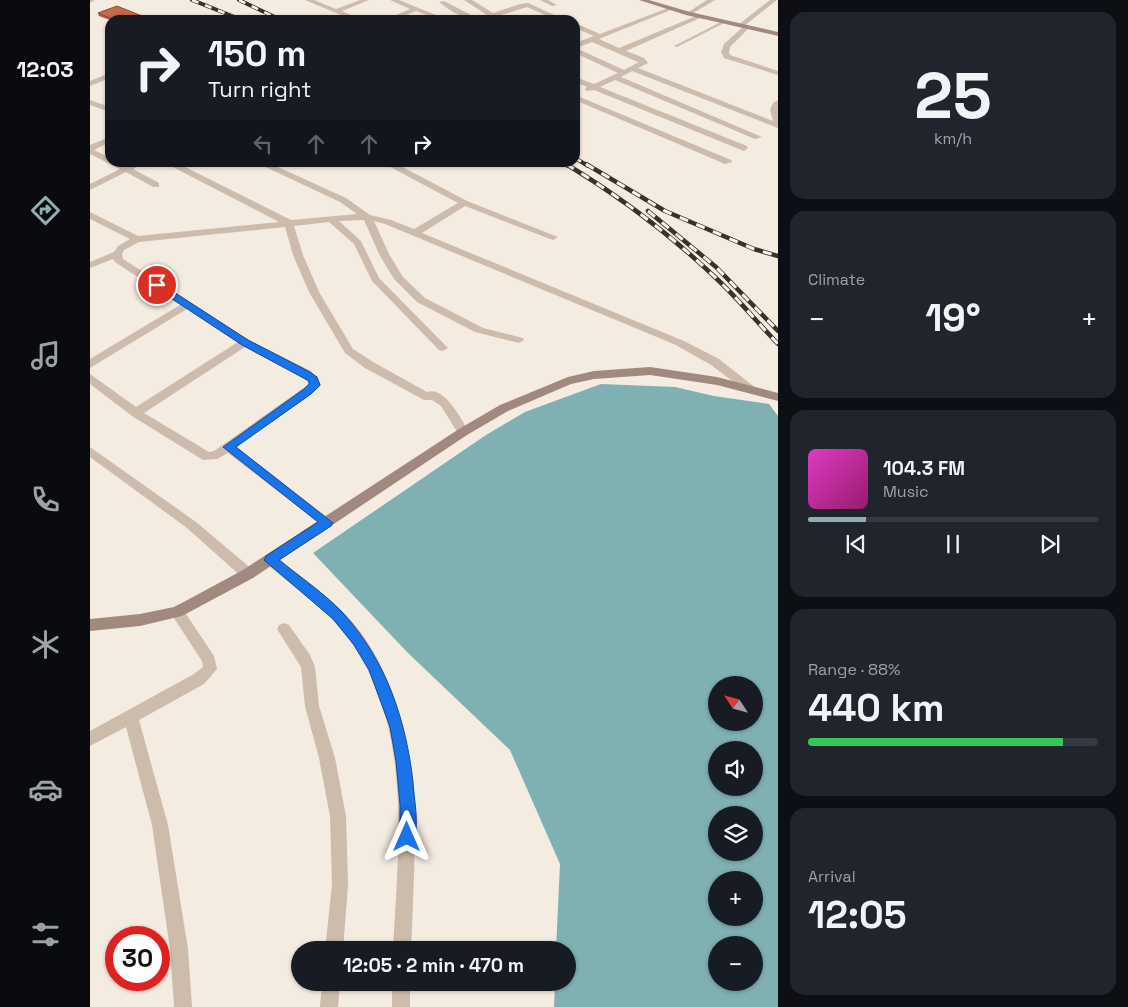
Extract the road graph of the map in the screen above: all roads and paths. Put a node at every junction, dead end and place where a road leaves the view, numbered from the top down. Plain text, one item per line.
1 (308, 0) edge
2 (326, 0) edge
3 (349, 0) edge
4 (366, 0) edge
5 (392, 0) edge
6 (468, 0) edge
7 (543, 0) edge
8 (642, 0) edge
9 (712, 0) edge
10 (774, 0) edge
11 (443, 1) edge
12 (316, 3) junction
13 (357, 3) junction
14 (479, 5) junction
15 (554, 5) dead end
16 (414, 6) junction
17 (670, 9) junction
18 (336, 11) junction
19 (462, 12) junction
20 (688, 14) junction
21 (346, 15) edge
22 (400, 15) edge
23 (434, 15) edge
24 (468, 15) edge
25 (492, 15) edge
26 (496, 15) edge
27 (551, 15) edge
28 (698, 17) junction
29 (724, 22) junction
30 (744, 26) junction
31 (580, 28) edge
32 (778, 34) edge
33 (596, 38) junction
34 (580, 44) edge
35 (676, 46) dead end
36 (619, 51) junction
37 (580, 52) edge
38 (629, 71) junction
39 (778, 73) edge
40 (105, 77) edge
41 (615, 77) junction
42 (580, 81) edge
43 (90, 84) edge
44 (594, 87) junction
45 (580, 94) edge
46 (580, 98) edge
47 (90, 102) edge
48 (778, 102) edge
49 (105, 108) edge
50 (778, 125) edge
51 (758, 136) dead end
52 (105, 142) edge
53 (744, 148) dead end
54 (90, 149) edge
55 (105, 158) edge
56 (728, 162) dead end
57 (123, 167) edge
58 (131, 167) edge
59 (177, 167) edge
60 (270, 167) edge
61 (395, 167) edge
62 (127, 169) junction
63 (156, 185) dead end
64 (90, 187) edge
65 (464, 203) junction
66 (90, 215) edge
67 (367, 217) junction
68 (342, 219) junction
69 (289, 223) junction
70 (416, 232) junction
71 (553, 237) dead end
72 (137, 239) junction
73 (117, 254) junction
74 (90, 265) edge
75 (187, 305) junction
76 (519, 340) dead end
77 (245, 342) junction
78 (443, 348) dead end
79 (90, 364) edge
80 (90, 378) edge
81 (751, 389) junction
82 (778, 397) edge
83 (136, 413) junction
84 (464, 432) junction
85 (228, 447) junction
86 (90, 451) edge
87 (327, 523) junction
88 (270, 560) junction
89 (248, 574) junction
90 (177, 612) junction
91 (90, 625) edge
92 (284, 629) dead end
93 (131, 717) junction
94 (90, 739) edge
95 (335, 941) edge
96 (402, 941) edge
97 (331, 991) edge
98 (402, 991) edge
99 (183, 1007) edge
100 (329, 1007) edge
101 (401, 1007) edge

1 - 12 street
2 - 12 street
3 - 13 street
4 - 13 street
5 - 16 street
6 - 14 street
7 - 15 street
8 - 17 main road
9 - 20 street
10 - 30 street
11 - 19 street
12 - 18 street
13 - 18 street
14 - 19 street
14 - 25 street
16 - 22 street
16 - 23 street
17 - 20 main road
17 - 33 street
18 - 21 street
19 - 24 street
20 - 28 main road
26 - 27 street
28 - 29 main road
28 - 36 street
29 - 30 main road
29 - 35 lane
30 - 32 main road
30 - 39 street
31 - 33 street
33 - 34 street
33 - 36 street
36 - 38 street
37 - 38 street
38 - 41 street
38 - 50 street
40 - 43 street
41 - 44 street
41 - 51 street
42 - 44 street
44 - 45 street
44 - 53 street
46 - 56 street
47 - 49 street
48 - 50 street
52 - 54 street
54 - 55 street
57 - 62 street
58 - 62 street
59 - 69 street
60 - 67 street
61 - 65 street
62 - 63 street
62 - 64 street
65 - 70 street
65 - 71 street
66 - 72 street
67 - 68 street
67 - 70 street
67 - 76 street
68 - 69 street
68 - 78 street
69 - 72 street
69 - 84 street
70 - 81 street
72 - 73 street
73 - 74 street
73 - 75 street
75 - 77 street
75 - 79 street
77 - 83 street
77 - 85 street
80 - 83 street
81 - 82 main road
81 - 84 main road
83 - 85 street
84 - 87 main road
85 - 87 street
86 - 89 street
87 - 88 main road
88 - 89 main road
88 - 96 street
89 - 90 main road
90 - 91 main road
90 - 93 street
92 - 95 street
93 - 94 street
93 - 99 street
97 - 100 street
98 - 101 street

